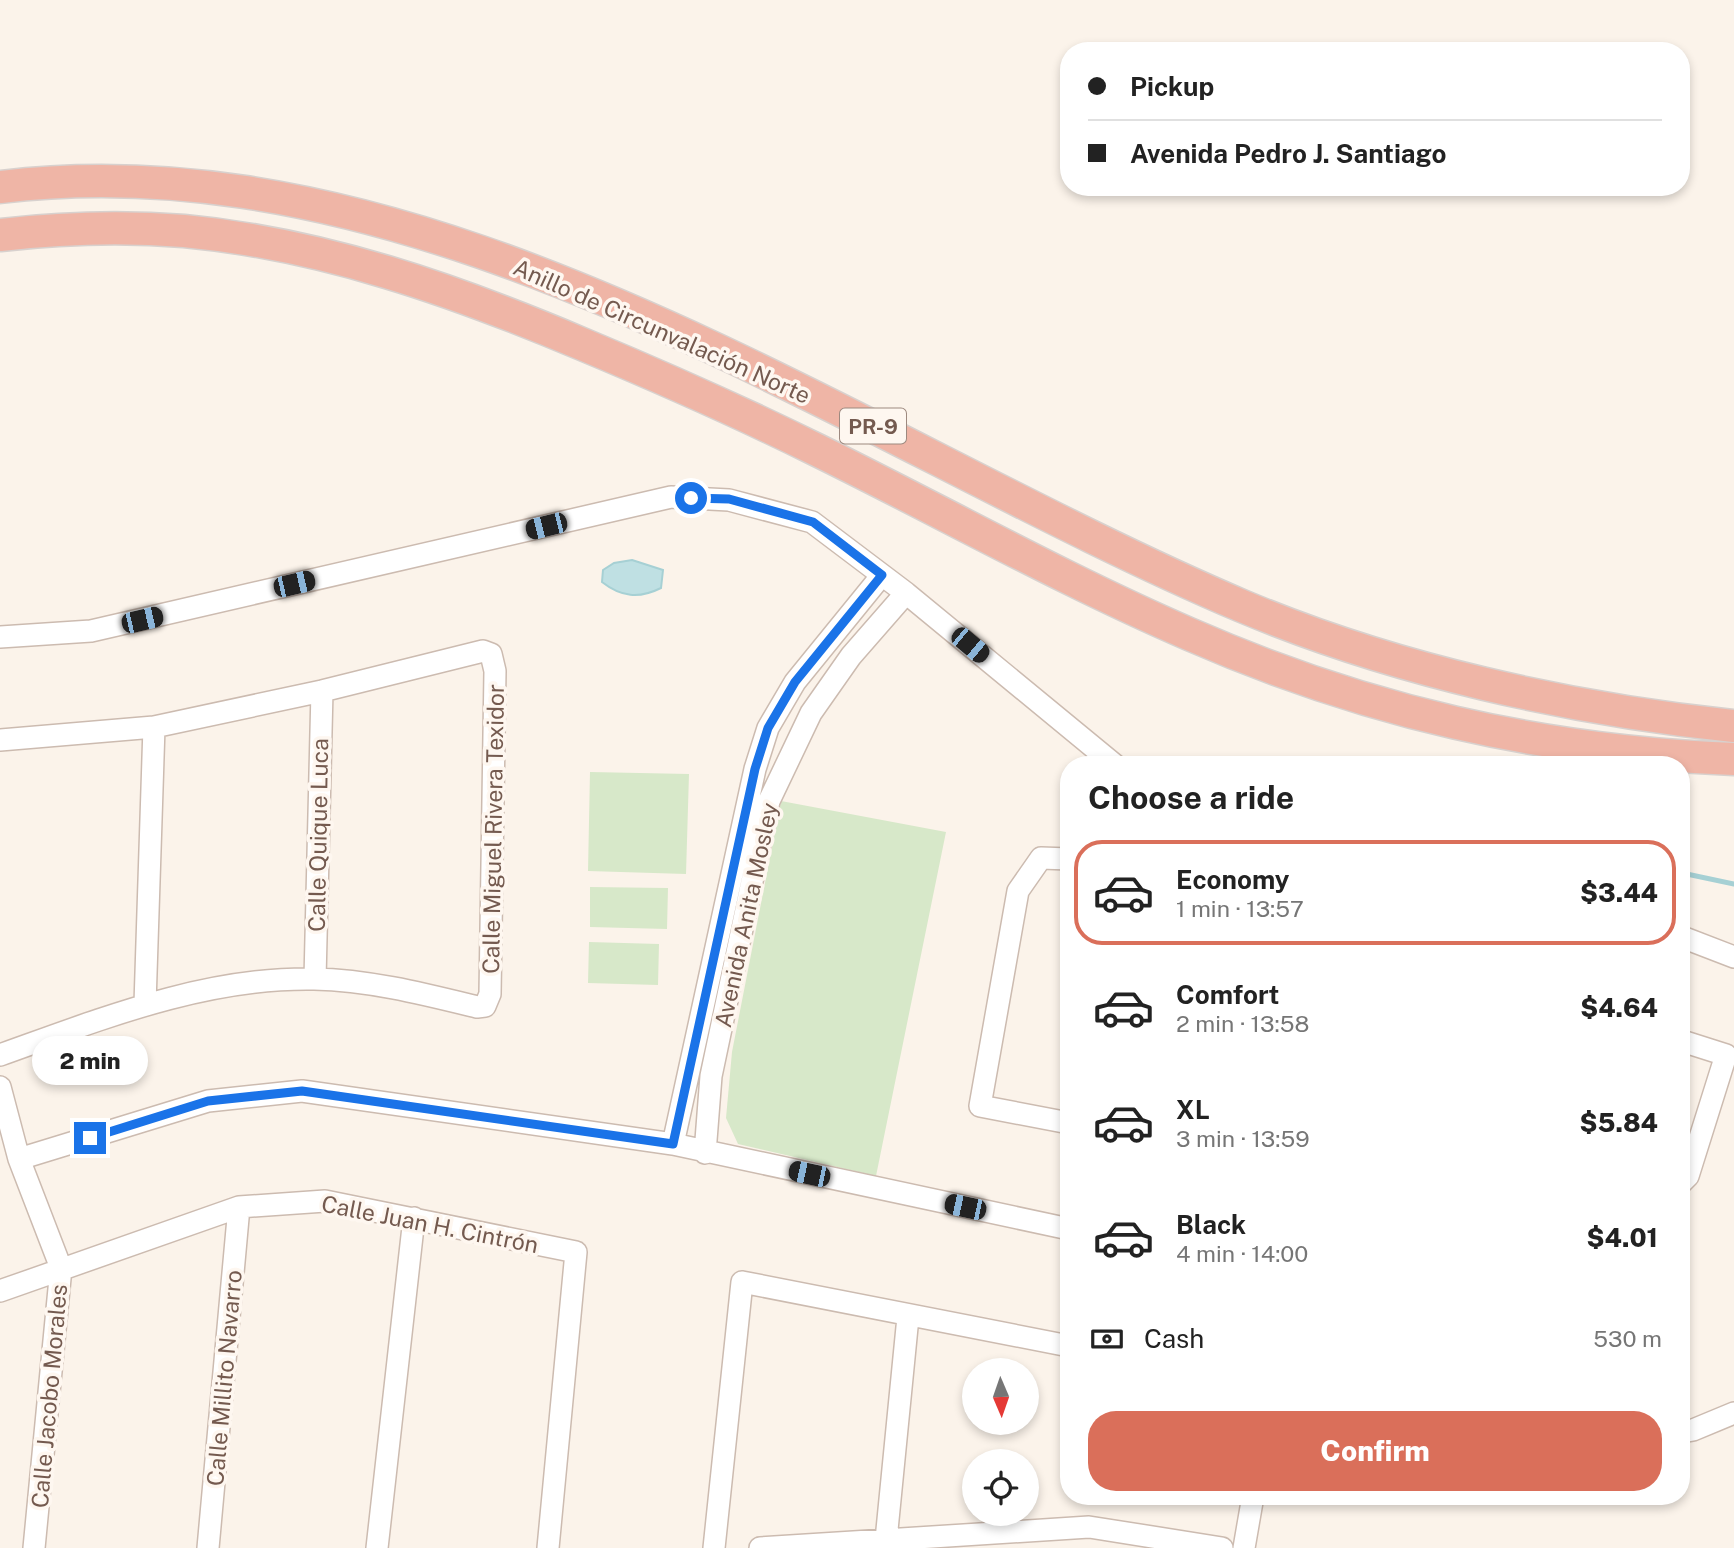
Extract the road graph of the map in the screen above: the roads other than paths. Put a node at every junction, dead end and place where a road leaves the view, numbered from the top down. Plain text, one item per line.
1 (0, 187) edge
2 (0, 234) edge
3 (882, 575) junction
4 (906, 593) junction
5 (0, 637) edge
6 (322, 691) junction
7 (1734, 726) edge
8 (154, 727) junction
9 (0, 740) edge
10 (1104, 756) edge
11 (1670, 756) edge
12 (1690, 757) edge
13 (1734, 759) edge
14 (1060, 859) edge
15 (1690, 940) edge
16 (1734, 957) edge
17 (315, 979) junction
18 (145, 1004) junction
19 (1690, 1044) edge
20 (0, 1055) edge
21 (0, 1087) edge
22 (1060, 1121) edge
23 (673, 1144) junction
24 (705, 1153) junction
25 (19, 1159) junction
26 (1690, 1170) edge
27 (239, 1208) junction
28 (414, 1218) junction
29 (1060, 1227) edge
30 (61, 1268) junction
31 (0, 1291) edge
32 (908, 1317) junction
33 (1060, 1344) edge
34 (1734, 1413) edge
35 (1690, 1431) edge
36 (1251, 1505) edge
37 (886, 1540) junction
38 (34, 1548) edge
39 (208, 1548) edge
40 (377, 1548) edge
41 (548, 1548) edge
42 (714, 1548) edge
43 (761, 1548) edge
44 (1222, 1548) edge
45 (1244, 1548) edge

1 - 7 highway, Anillo de Circunvalación Norte / PR-9
2 - 11 highway, Anillo de Circunvalación Norte / PR-9
3 - 4 street
3 - 5 street
3 - 23 street, Avenida Anita Mosley
4 - 10 street
4 - 24 street, Avenida Anita Mosley
6 - 8 street, Calle Miguel Rivera Texidor
6 - 17 street, Calle Quique Luca
6 - 17 street, Calle Miguel Rivera Texidor
8 - 9 street, Calle Miguel Rivera Texidor
8 - 18 street
12 - 13 highway, Anillo de Circunvalación Norte / PR-9
14 - 22 street
15 - 16 street
17 - 18 street, Calle Miguel Rivera Texidor
18 - 20 street, Calle Miguel Rivera Texidor
19 - 26 street
21 - 25 street, Calle Jacobo Morales
23 - 24 street
23 - 25 street
24 - 29 street
25 - 30 street, Calle Jacobo Morales
27 - 28 street, Calle Juan H. Cintrón
27 - 30 street, Calle Juan H. Cintrón
27 - 39 street, Calle Millito Navarro
28 - 40 street
28 - 41 street, Calle Juan H. Cintrón
30 - 31 street, Calle Juan H. Cintrón
30 - 38 street, Calle Jacobo Morales
32 - 33 street
32 - 37 street
32 - 42 street
34 - 35 street
36 - 45 street
37 - 43 street
37 - 44 street

